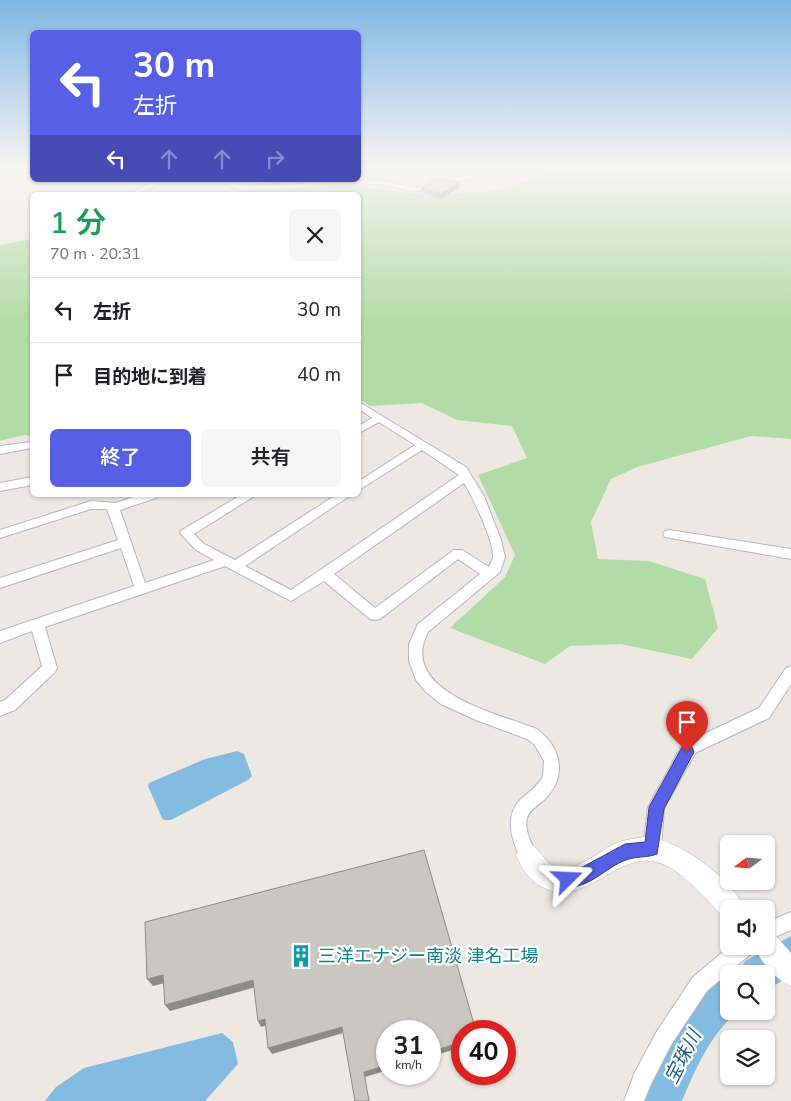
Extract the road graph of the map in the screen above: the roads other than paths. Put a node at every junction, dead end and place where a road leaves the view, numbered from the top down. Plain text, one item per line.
1 (361, 406) edge
2 (379, 418) junction
3 (361, 429) edge
4 (30, 445) edge
5 (422, 445) junction
6 (0, 450) edge
7 (466, 476) junction
8 (30, 481) edge
9 (361, 485) edge
10 (0, 487) edge
11 (146, 497) edge
12 (247, 497) edge
13 (342, 497) edge
14 (113, 508) junction
15 (0, 534) edge
16 (669, 534) dead end
17 (125, 542) junction
18 (791, 554) edge
19 (230, 563) junction
20 (325, 574) junction
21 (489, 574) junction
22 (0, 584) edge
23 (141, 589) junction
24 (37, 624) junction
25 (0, 637) edge
26 (791, 672) edge
27 (0, 709) edge
28 (652, 848) junction
29 (528, 855) joint
30 (724, 900) edge
31 (791, 921) edge
32 (775, 928) edge
33 (775, 954) edge
34 (734, 955) edge
35 (791, 973) edge
36 (634, 1101) edge

1 - 2 street
2 - 3 street
2 - 5 street
4 - 6 street
5 - 7 street
5 - 9 street
7 - 20 street
7 - 21 street
8 - 10 street
11 - 14 street
12 - 19 street
13 - 19 street
14 - 15 street
14 - 17 street
16 - 18 street
17 - 22 street
17 - 23 street
19 - 20 street
19 - 23 street
20 - 21 street
21 - 29 street
23 - 24 street
24 - 25 street
24 - 27 street
26 - 28 street
28 - 29 street
28 - 30 street
31 - 32 street
33 - 35 street
34 - 36 street

